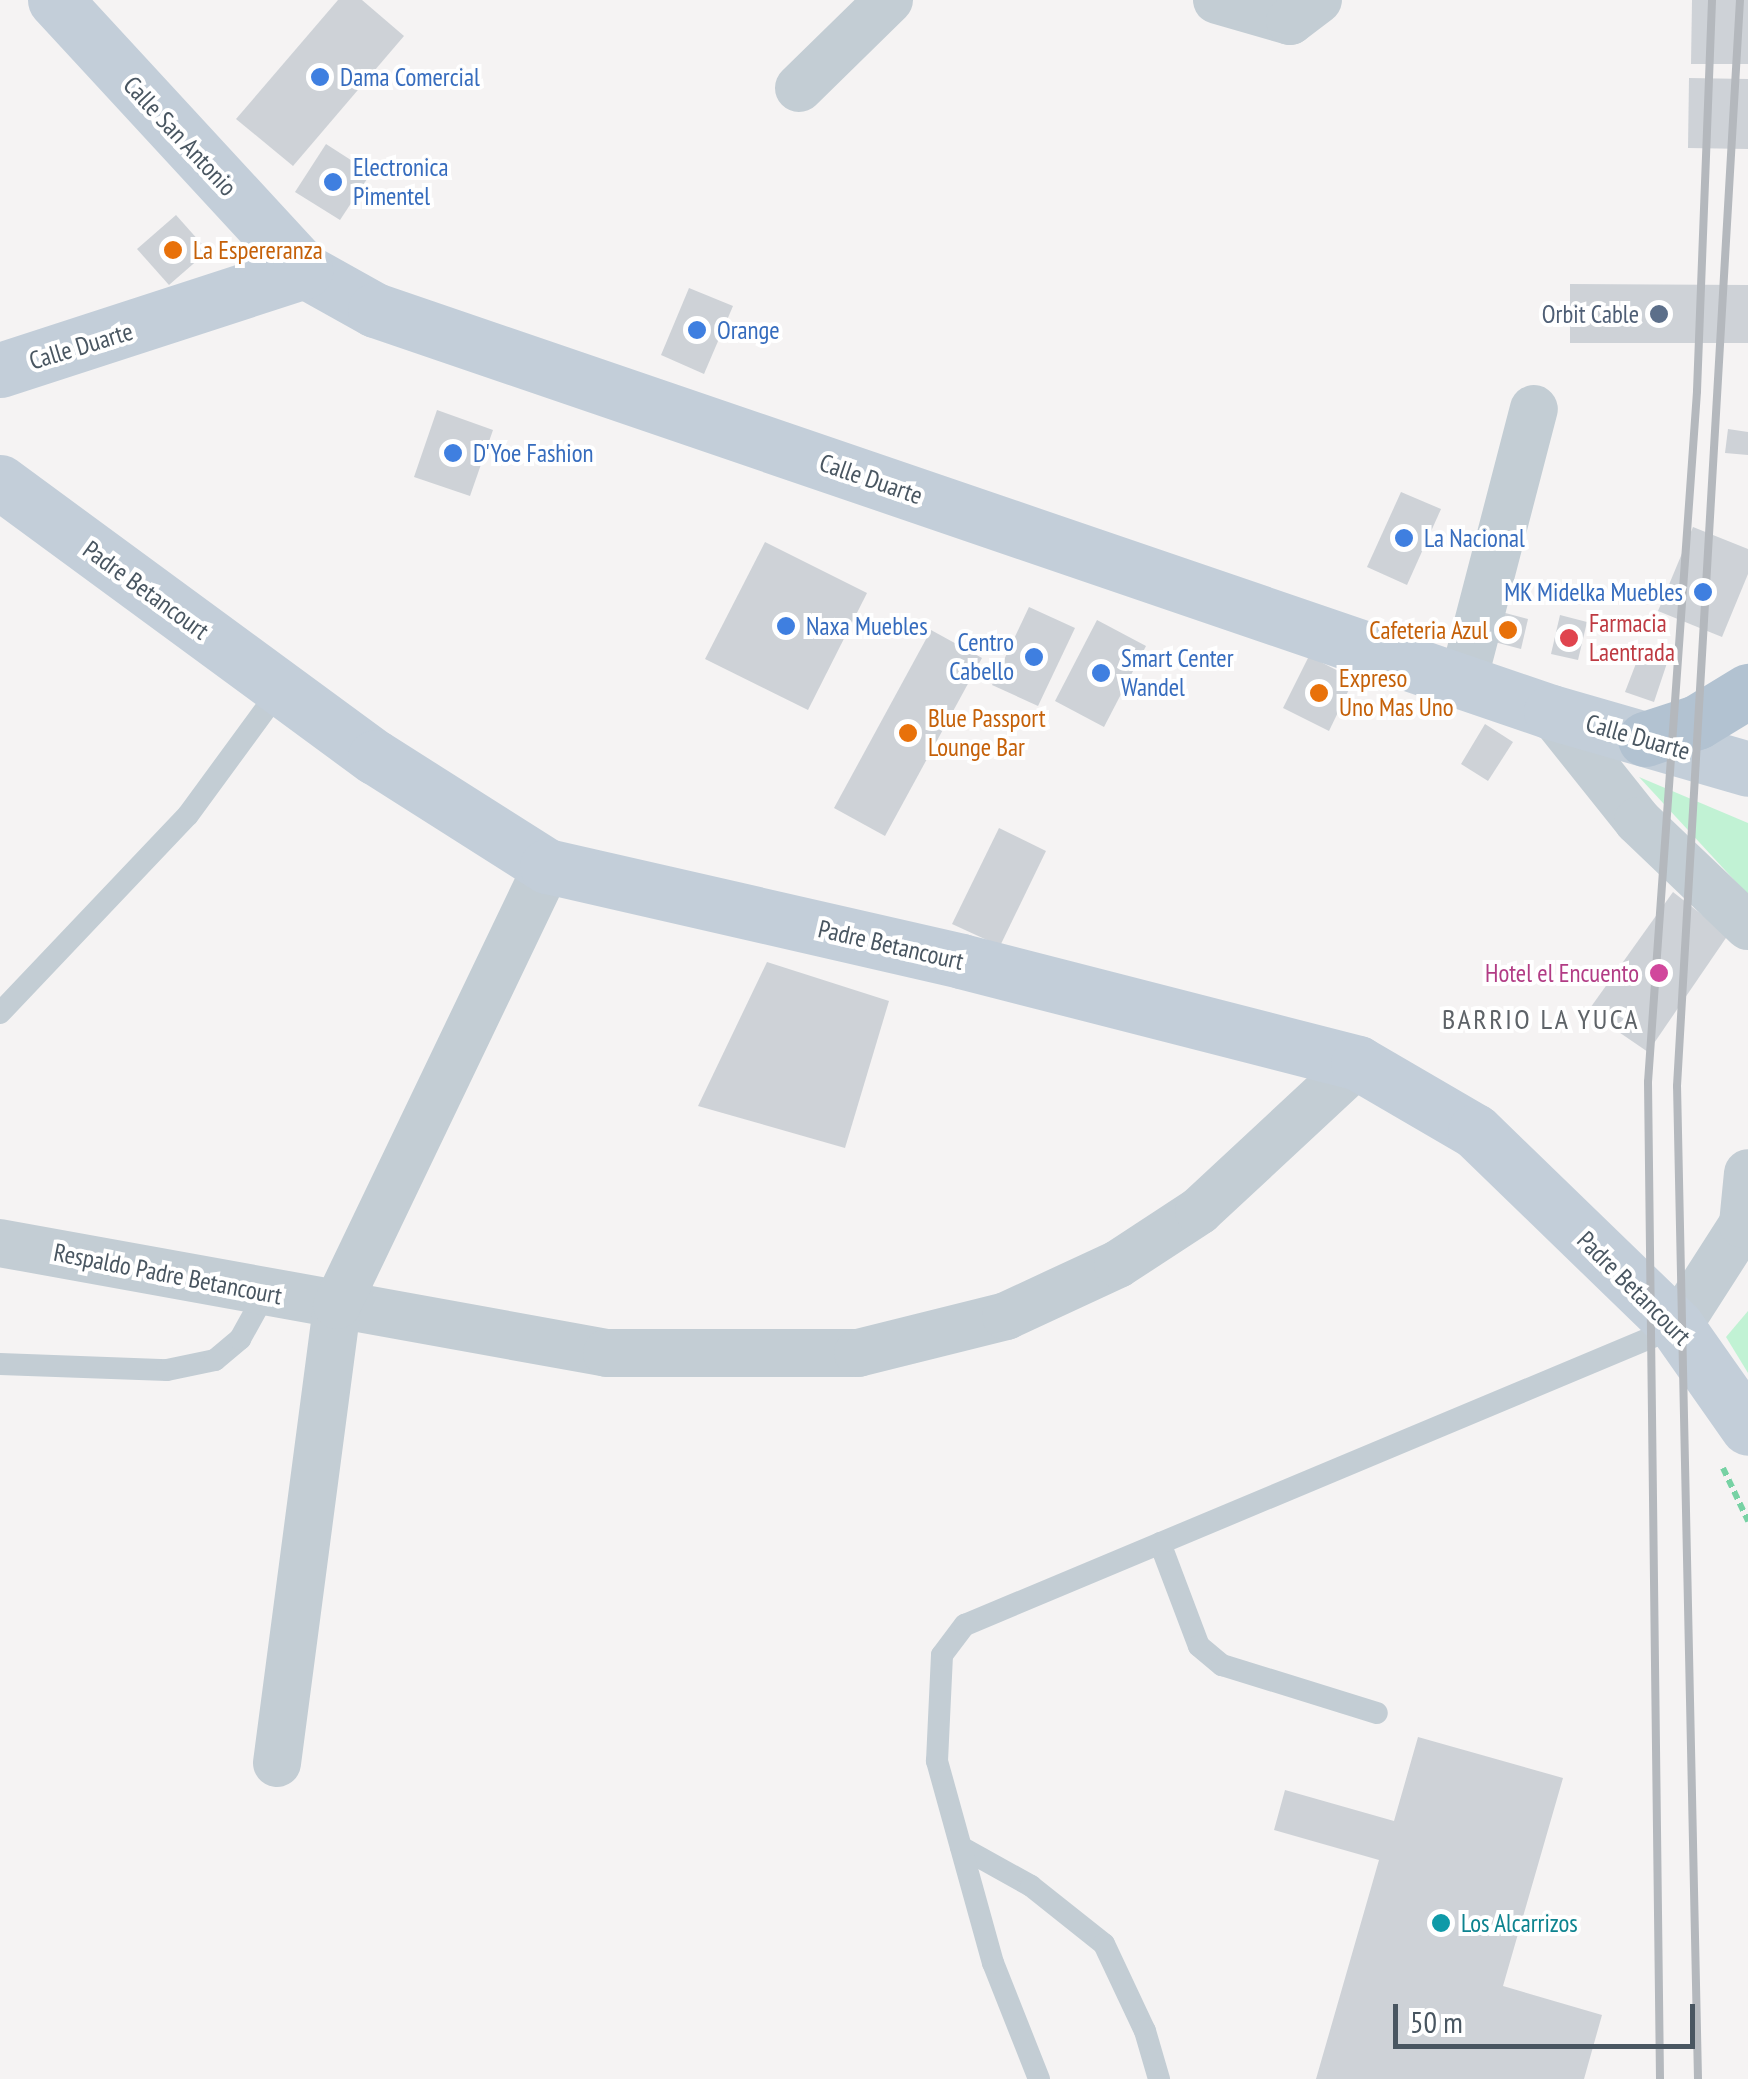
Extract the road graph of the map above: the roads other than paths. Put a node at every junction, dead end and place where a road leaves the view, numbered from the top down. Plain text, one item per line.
1 (55, 0) edge
2 (889, 0) edge
3 (1217, 0) edge
4 (1318, 0) edge
5 (798, 88) dead end
6 (305, 272) junction
7 (0, 370) edge
8 (1534, 409) dead end
9 (0, 482) edge
10 (1462, 681) junction
11 (281, 688) junction
12 (1748, 691) edge
13 (1551, 712) junction
14 (1644, 739) junction
15 (1748, 770) edge
16 (547, 866) junction
17 (1748, 926) edge
18 (0, 1013) edge
19 (1358, 1063) junction
20 (1748, 1173) edge
21 (0, 1242) edge
22 (266, 1292) junction
23 (337, 1305) junction
24 (1677, 1327) junction
25 (0, 1364) edge
26 (1748, 1428) edge
27 (1160, 1543) junction
28 (1378, 1714) dead end
29 (277, 1763) dead end
30 (961, 1847) junction
31 (1039, 2079) edge
32 (1159, 2079) edge

1 - 6 street, Calle San Antonio
2 - 5 street
3 - 4 street
6 - 7 street, Calle Duarte
6 - 10 street, Calle Duarte
8 - 10 street
9 - 11 street, Padre Betancourt
10 - 13 street, Calle Duarte
11 - 16 street, Padre Betancourt
11 - 18 lane
12 - 14 main road
13 - 14 street, Calle Duarte
13 - 17 street
14 - 15 street, Calle Duarte
16 - 19 street, Padre Betancourt
16 - 23 street
19 - 23 street, Respaldo Padre Betancourt
19 - 24 street, Padre Betancourt
20 - 24 street
21 - 22 street, Respaldo Padre Betancourt
22 - 23 street, Respaldo Padre Betancourt
22 - 25 lane
23 - 29 street
24 - 26 street, Padre Betancourt
24 - 27 lane
27 - 28 lane
27 - 30 lane
30 - 31 lane
30 - 32 lane

